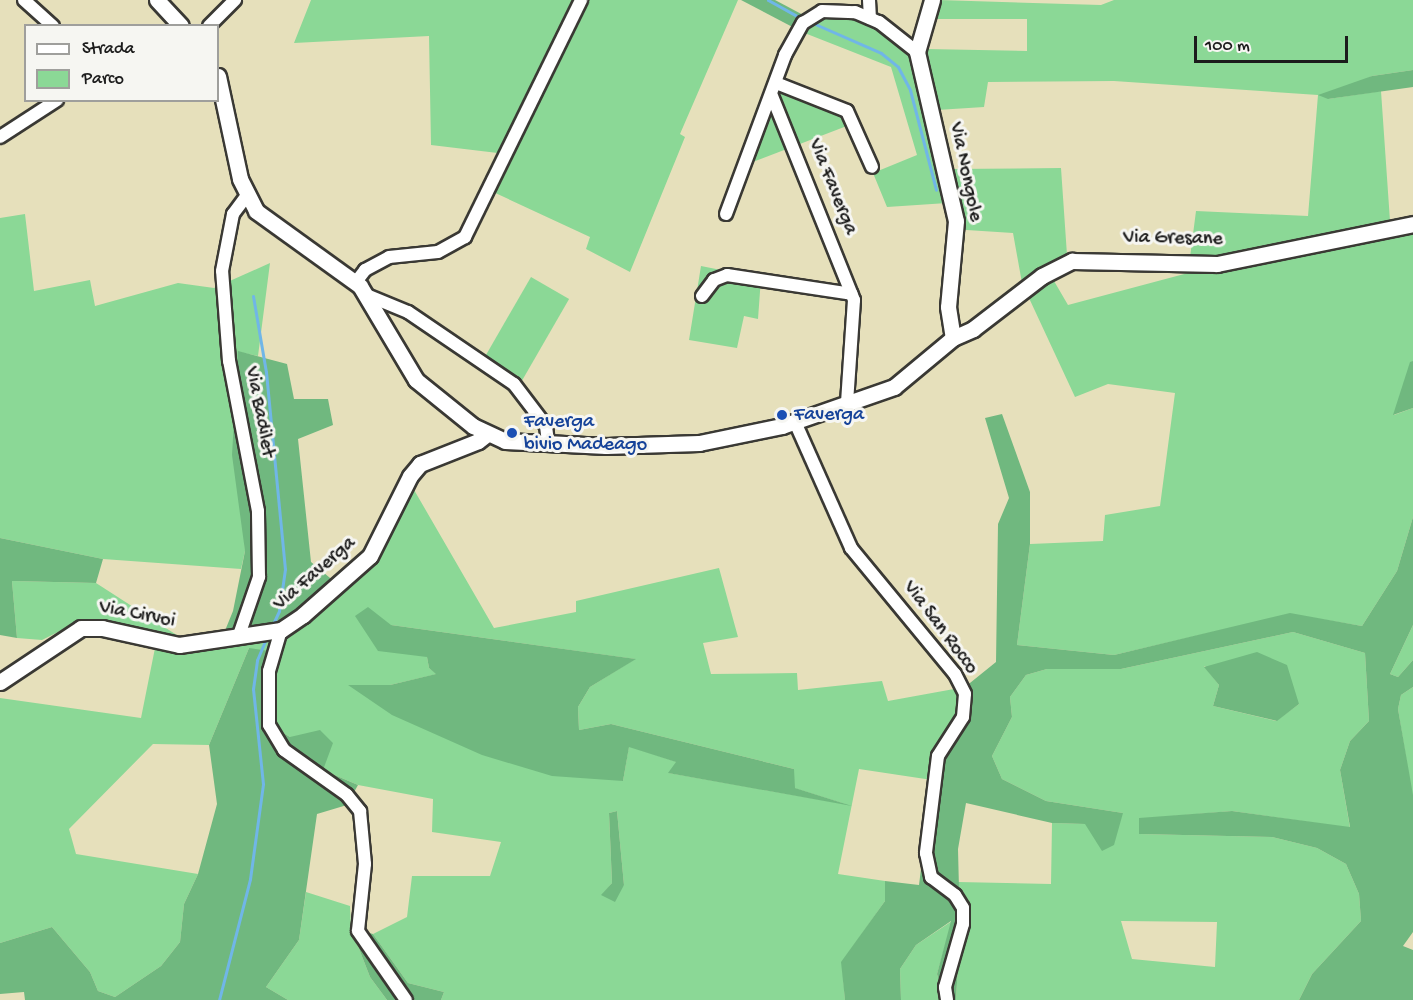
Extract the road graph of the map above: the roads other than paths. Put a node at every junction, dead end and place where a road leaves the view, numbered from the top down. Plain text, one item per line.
1 (24, 0) edge
2 (157, 0) edge
3 (235, 0) edge
4 (581, 0) edge
5 (869, 0) edge
6 (932, 0) edge
7 (870, 18) junction
8 (51, 24) edge
9 (180, 24) edge
10 (212, 24) edge
11 (917, 52) junction
12 (219, 80) edge
13 (776, 84) junction
14 (772, 96) junction
15 (54, 102) edge
16 (0, 136) edge
17 (872, 167) dead end
18 (246, 197) junction
19 (726, 214) dead end
20 (1413, 224) edge
21 (356, 282) junction
22 (852, 294) junction
23 (369, 296) junction
24 (702, 296) dead end
25 (953, 338) junction
26 (847, 404) junction
27 (795, 422) junction
28 (487, 434) junction
29 (548, 443) junction
30 (281, 630) junction
31 (238, 638) junction
32 (0, 682) edge
33 (406, 1000) edge
34 (947, 1000) edge

1 - 8 street
2 - 9 street
3 - 10 street
4 - 21 street
5 - 7 street
6 - 11 street, Via Nongole
7 - 11 street
7 - 13 street
11 - 25 street, Via Nongole
12 - 18 street
13 - 14 street
13 - 17 street
14 - 19 street
14 - 22 street, Via Faverga
15 - 16 street
18 - 21 street
18 - 31 street, Via Badilet
20 - 25 street, Via Gresane
21 - 23 street
22 - 24 street
22 - 26 street, Via Faverga
23 - 28 street
23 - 29 street
25 - 26 street
26 - 27 street
27 - 29 street
27 - 34 street, Via San Rocco
28 - 29 street
28 - 30 street, Via Faverga
30 - 31 street, Via Cirvoi
30 - 33 street, Via Faverga
31 - 32 street, Via Cirvoi

